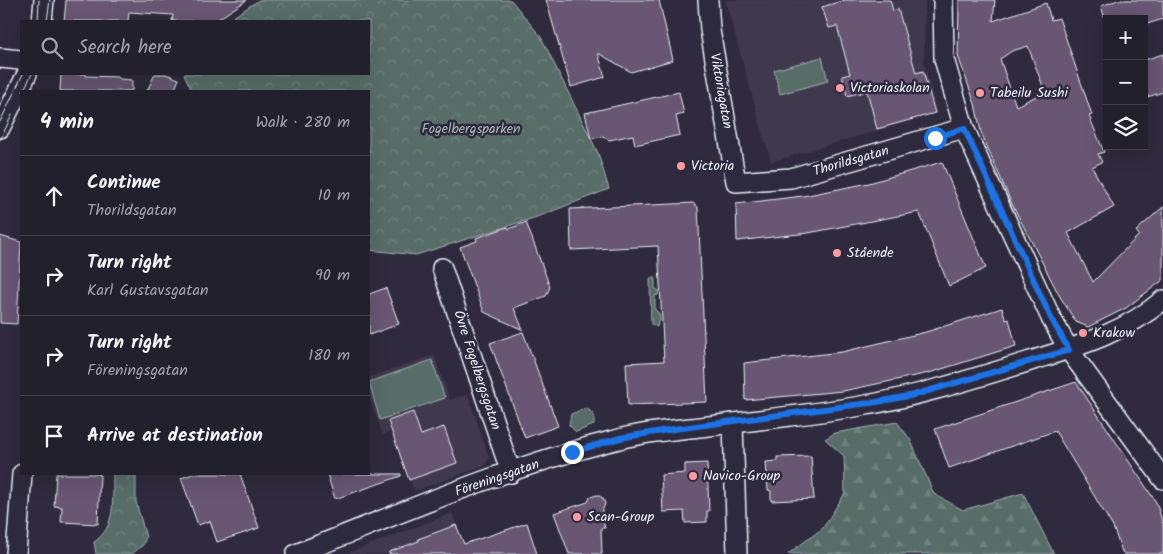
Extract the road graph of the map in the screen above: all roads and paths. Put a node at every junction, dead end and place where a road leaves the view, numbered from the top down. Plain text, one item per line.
1 (44, 0) edge
2 (708, 0) edge
3 (943, 0) edge
4 (42, 20) edge
5 (0, 58) edge
6 (20, 60) edge
7 (26, 75) edge
8 (0, 128) edge
9 (964, 128) junction
10 (736, 182) joint
11 (442, 268) dead end
12 (1163, 300) edge
13 (1069, 350) junction
14 (733, 423) junction
15 (511, 473) junction
16 (22, 475) edge
17 (1163, 479) edge
18 (16, 554) edge
19 (296, 554) edge
20 (737, 554) edge

1 - 4 street
2 - 10 street, Viktoriagatan
3 - 9 street
5 - 6 street
7 - 8 street
9 - 10 street, Thorildsgatan
9 - 13 street
11 - 15 street, Övre Fogelbergsgatan
12 - 13 street, Föreningsgatan
13 - 14 street, Föreningsgatan
13 - 17 street
14 - 15 street, Föreningsgatan
14 - 20 street
15 - 19 street, Föreningsgatan
16 - 18 street

